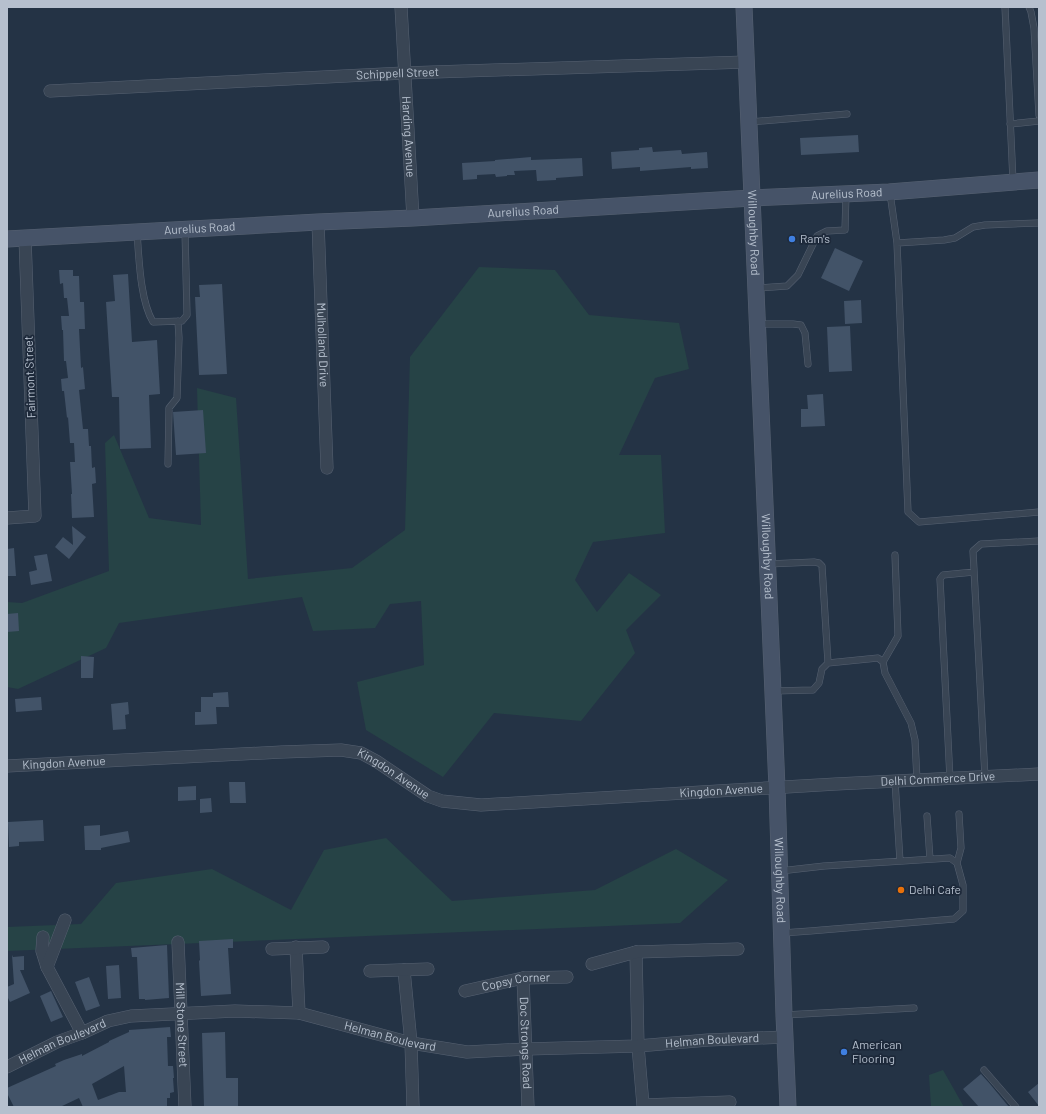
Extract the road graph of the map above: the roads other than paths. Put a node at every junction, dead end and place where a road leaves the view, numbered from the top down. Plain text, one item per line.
1 (401, 7) edge
2 (744, 7) edge
3 (1005, 7) edge
4 (1029, 7) edge
5 (746, 62) junction
6 (404, 74) junction
7 (50, 91) dead end
8 (847, 114) dead end
9 (1039, 115) edge
10 (1039, 121) edge
11 (748, 122) junction
12 (1010, 124) junction
13 (1039, 180) edge
14 (1013, 182) junction
15 (889, 192) junction
16 (846, 194) junction
17 (752, 198) junction
18 (413, 218) junction
19 (318, 222) junction
20 (1039, 222) edge
21 (185, 229) junction
22 (136, 232) junction
23 (25, 238) junction
24 (7, 239) edge
25 (897, 243) junction
26 (756, 288) junction
27 (178, 321) junction
28 (757, 324) junction
29 (808, 364) dead end
30 (168, 464) dead end
31 (327, 468) dead end
32 (1039, 512) edge
33 (7, 518) edge
34 (1039, 541) edge
35 (896, 555) dead end
36 (768, 564) junction
37 (974, 572) junction
38 (883, 662) junction
39 (828, 663) junction
40 (773, 691) junction
41 (7, 766) edge
42 (1039, 774) edge
43 (985, 777) junction
44 (950, 779) junction
45 (917, 780) junction
46 (895, 781) junction
47 (836, 784) joint
48 (777, 788) junction
49 (959, 814) dead end
50 (927, 816) dead end
51 (930, 860) junction
52 (900, 861) junction
53 (957, 863) junction
54 (780, 871) junction
55 (65, 920) dead end
56 (782, 933) junction
57 (43, 937) dead end
58 (178, 942) dead end
59 (296, 947) junction
60 (323, 947) dead end
61 (272, 949) dead end
62 (738, 949) dead end
63 (636, 952) junction
64 (592, 964) dead end
65 (48, 967) junction
66 (428, 969) dead end
67 (404, 970) junction
68 (370, 971) dead end
69 (567, 977) dead end
70 (523, 978) junction
71 (465, 991) dead end
72 (914, 1008) dead end
73 (181, 1013) junction
74 (299, 1013) junction
75 (784, 1016) junction
76 (82, 1033) junction
77 (785, 1037) junction
78 (411, 1043) junction
79 (638, 1046) junction
80 (526, 1049) junction
81 (7, 1067) edge
82 (984, 1070) dead end
83 (730, 1102) dead end
84 (185, 1107) edge
85 (413, 1107) edge
86 (528, 1107) edge
87 (788, 1107) edge
88 (1016, 1107) edge

1 - 6 street, Harding Avenue
2 - 5 street, Willoughby Road
3 - 12 lane
4 - 9 lane
5 - 6 street, Schippell Street
5 - 11 street, Willoughby Road
6 - 7 street, Schippell Street
6 - 18 street, Harding Avenue
8 - 11 lane
10 - 12 lane
11 - 17 street, Willoughby Road
12 - 14 lane
13 - 14 street, Aurelius Road
14 - 15 street, Aurelius Road
15 - 16 street, Aurelius Road
15 - 25 lane
16 - 17 street, Aurelius Road
16 - 26 lane
17 - 18 street, Aurelius Road
17 - 26 street, Willoughby Road
18 - 19 street, Aurelius Road
19 - 21 street, Aurelius Road
19 - 31 street, Mulholland Drive
20 - 25 lane
21 - 22 street, Aurelius Road
21 - 27 lane
22 - 23 street, Aurelius Road
22 - 27 lane
23 - 24 street, Aurelius Road
23 - 33 street, Fairmont Street
25 - 32 lane
26 - 28 street, Willoughby Road
27 - 30 lane
28 - 29 lane
28 - 36 street, Willoughby Road
34 - 37 lane
35 - 38 lane
36 - 39 lane
36 - 40 street, Willoughby Road
37 - 43 lane
37 - 44 lane
38 - 39 lane
38 - 45 lane
39 - 40 lane
40 - 48 street, Willoughby Road
41 - 48 street, Kingdon Avenue
42 - 43 street, Delhi Commerce Drive
43 - 44 street, Delhi Commerce Drive
44 - 45 street, Delhi Commerce Drive
45 - 46 street, Delhi Commerce Drive
46 - 47 street, Delhi Commerce Drive
46 - 52 lane
47 - 48 street, Kingdon Avenue
48 - 54 street, Willoughby Road
49 - 53 lane
50 - 51 lane
51 - 52 lane
51 - 53 lane
52 - 54 lane
53 - 56 lane
54 - 56 street, Willoughby Road
55 - 65 street
56 - 75 street, Willoughby Road
57 - 65 street
58 - 73 street, Mill Stone Street
59 - 60 street
59 - 61 street
59 - 74 street
62 - 63 street
63 - 64 street
63 - 79 street
65 - 76 street
66 - 67 street
67 - 68 street
67 - 78 street
69 - 70 street, Copsy Corner
70 - 71 street, Copsy Corner
70 - 80 street, Doc Strongs Road
72 - 75 lane
73 - 74 street, Helman Boulevard
73 - 76 street, Helman Boulevard
73 - 84 street, Mill Stone Street
74 - 78 street, Helman Boulevard
75 - 77 street, Willoughby Road
76 - 81 street, Helman Boulevard
77 - 79 street, Helman Boulevard
77 - 87 street, Willoughby Road
78 - 80 street, Helman Boulevard
78 - 85 street
79 - 80 street, Helman Boulevard
79 - 83 street
80 - 86 street, Doc Strongs Road
82 - 88 lane

